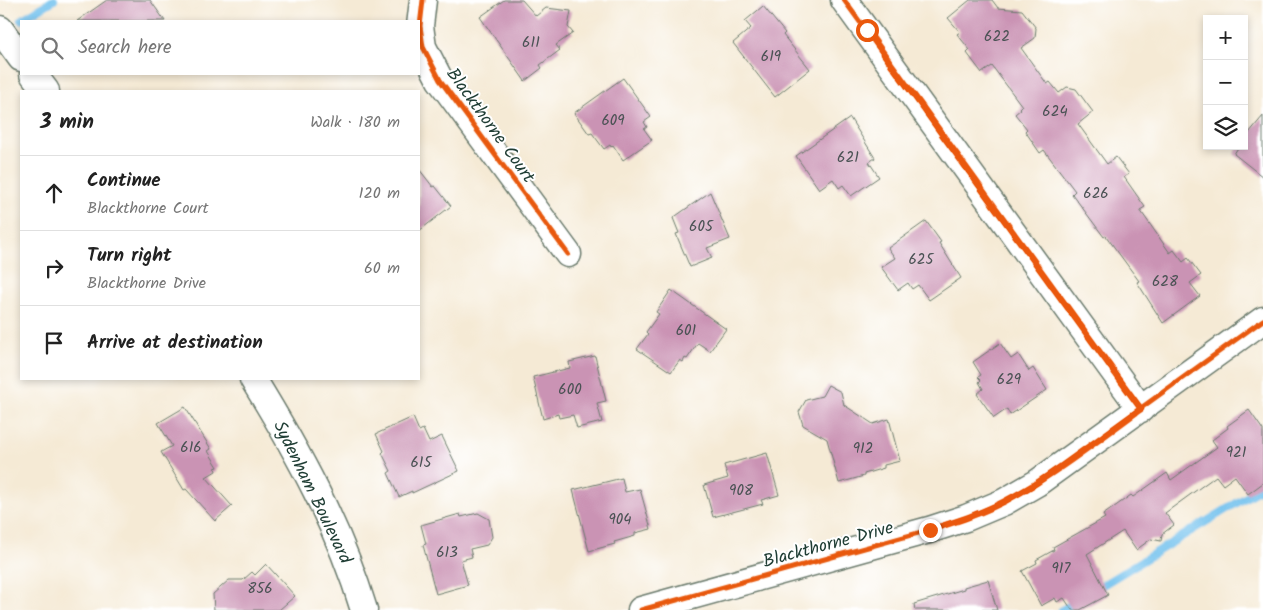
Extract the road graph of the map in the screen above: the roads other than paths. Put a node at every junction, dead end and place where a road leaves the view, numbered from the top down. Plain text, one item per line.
1 (423, 0) edge
2 (844, 0) edge
3 (0, 29) edge
4 (20, 57) edge
5 (34, 75) edge
6 (45, 90) edge
7 (568, 254) dead end
8 (1263, 320) edge
9 (254, 380) edge
10 (1141, 409) junction
11 (364, 610) edge
12 (641, 610) edge

1 - 7 street, Blackthorne Court
2 - 10 street
3 - 4 street
5 - 6 street
8 - 10 street, Blackthorne Drive
9 - 11 street, Sydenham Boulevard
10 - 12 street, Blackthorne Drive

